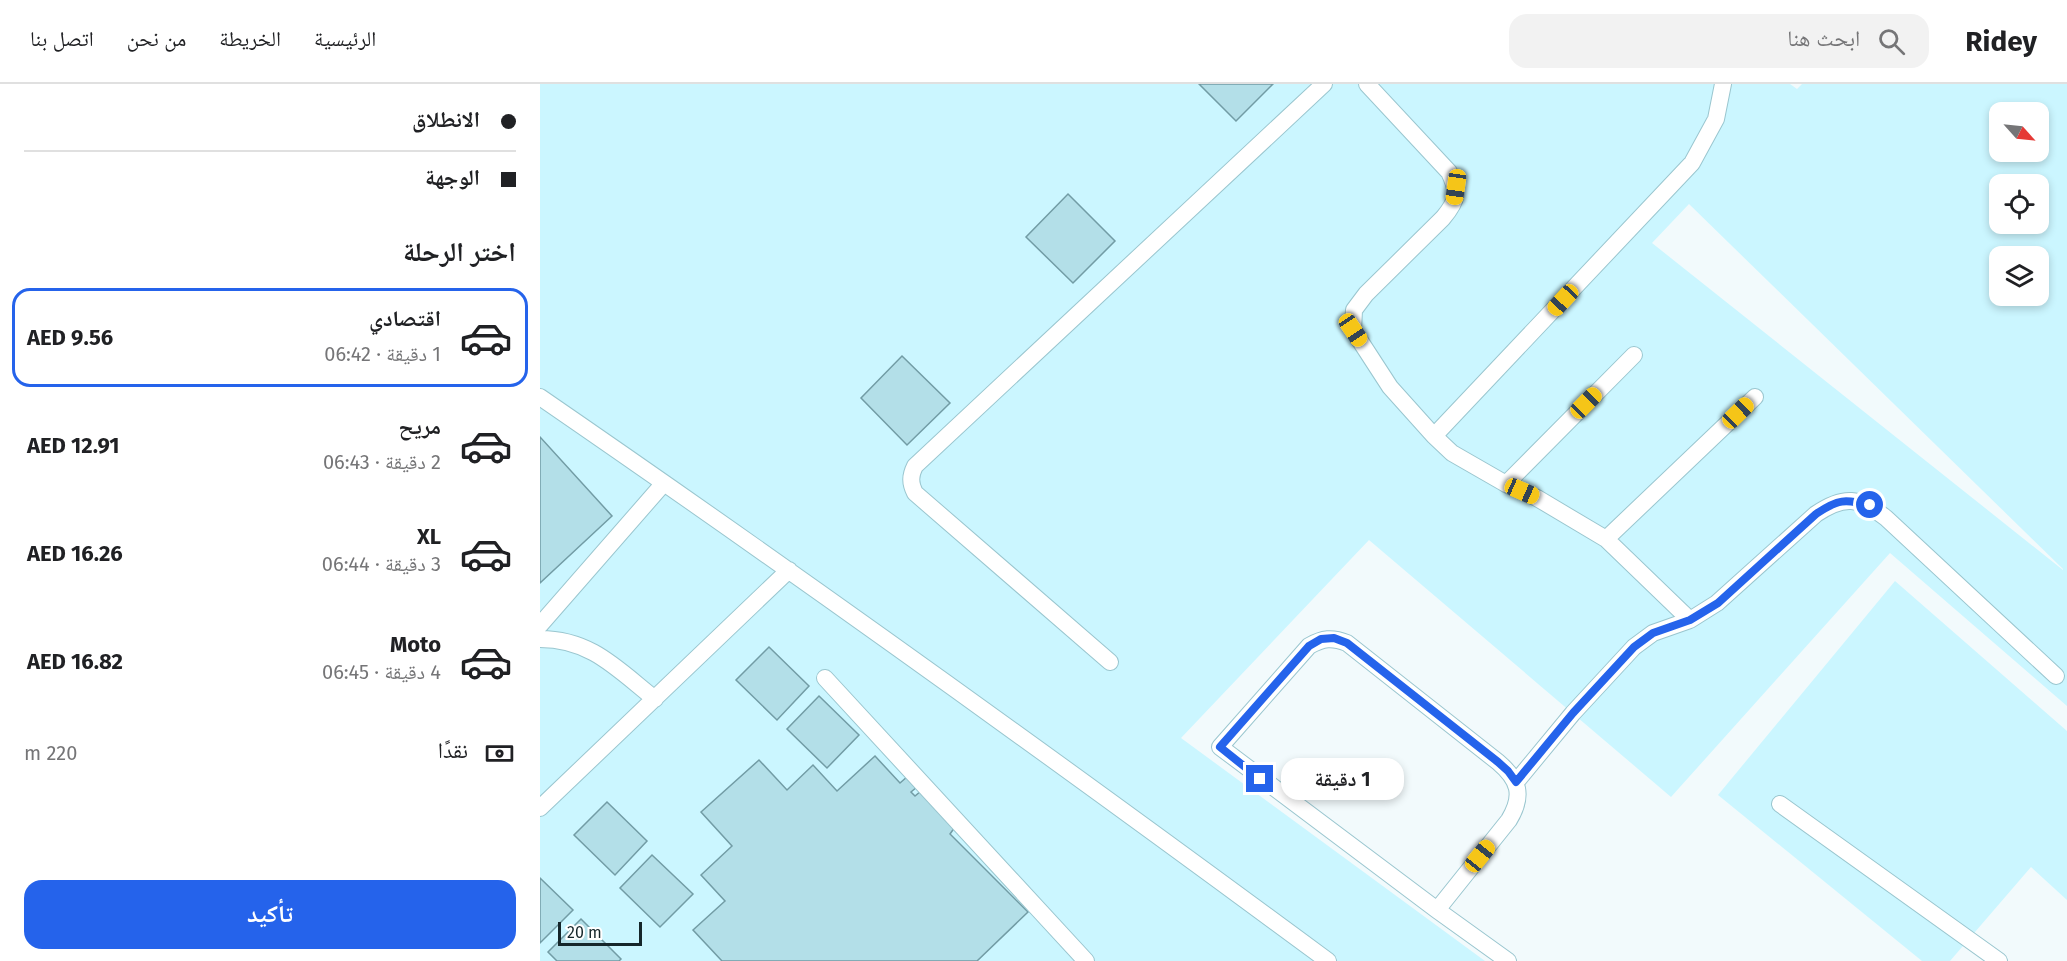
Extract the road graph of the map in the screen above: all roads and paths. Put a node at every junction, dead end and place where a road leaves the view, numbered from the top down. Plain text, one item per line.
1 (1324, 84) edge
2 (1367, 84) edge
3 (1723, 84) edge
4 (1634, 355) dead end
5 (540, 397) edge
6 (1755, 397) dead end
7 (1434, 436) junction
8 (664, 483) junction
9 (1506, 484) junction
10 (1606, 539) junction
11 (789, 570) junction
12 (1690, 620) junction
13 (540, 625) edge
14 (540, 639) edge
15 (1110, 662) dead end
16 (2056, 676) dead end
17 (825, 678) dead end
18 (655, 699) junction
19 (1516, 782) junction
20 (1779, 804) dead end
21 (540, 808) edge
22 (1437, 910) junction
23 (1086, 961) edge
24 (1328, 961) edge
25 (1508, 961) edge
26 (1999, 961) edge

1 - 15 lane
2 - 7 lane
3 - 7 lane
4 - 9 lane
5 - 8 lane
6 - 10 lane
7 - 9 lane
8 - 11 lane
8 - 13 lane
9 - 10 lane
10 - 12 lane
11 - 18 lane
11 - 24 lane
12 - 16 lane
12 - 19 lane
14 - 18 lane
17 - 23 lane
18 - 21 lane
19 - 22 lane
19 - 22 lane
20 - 26 lane
22 - 25 lane

